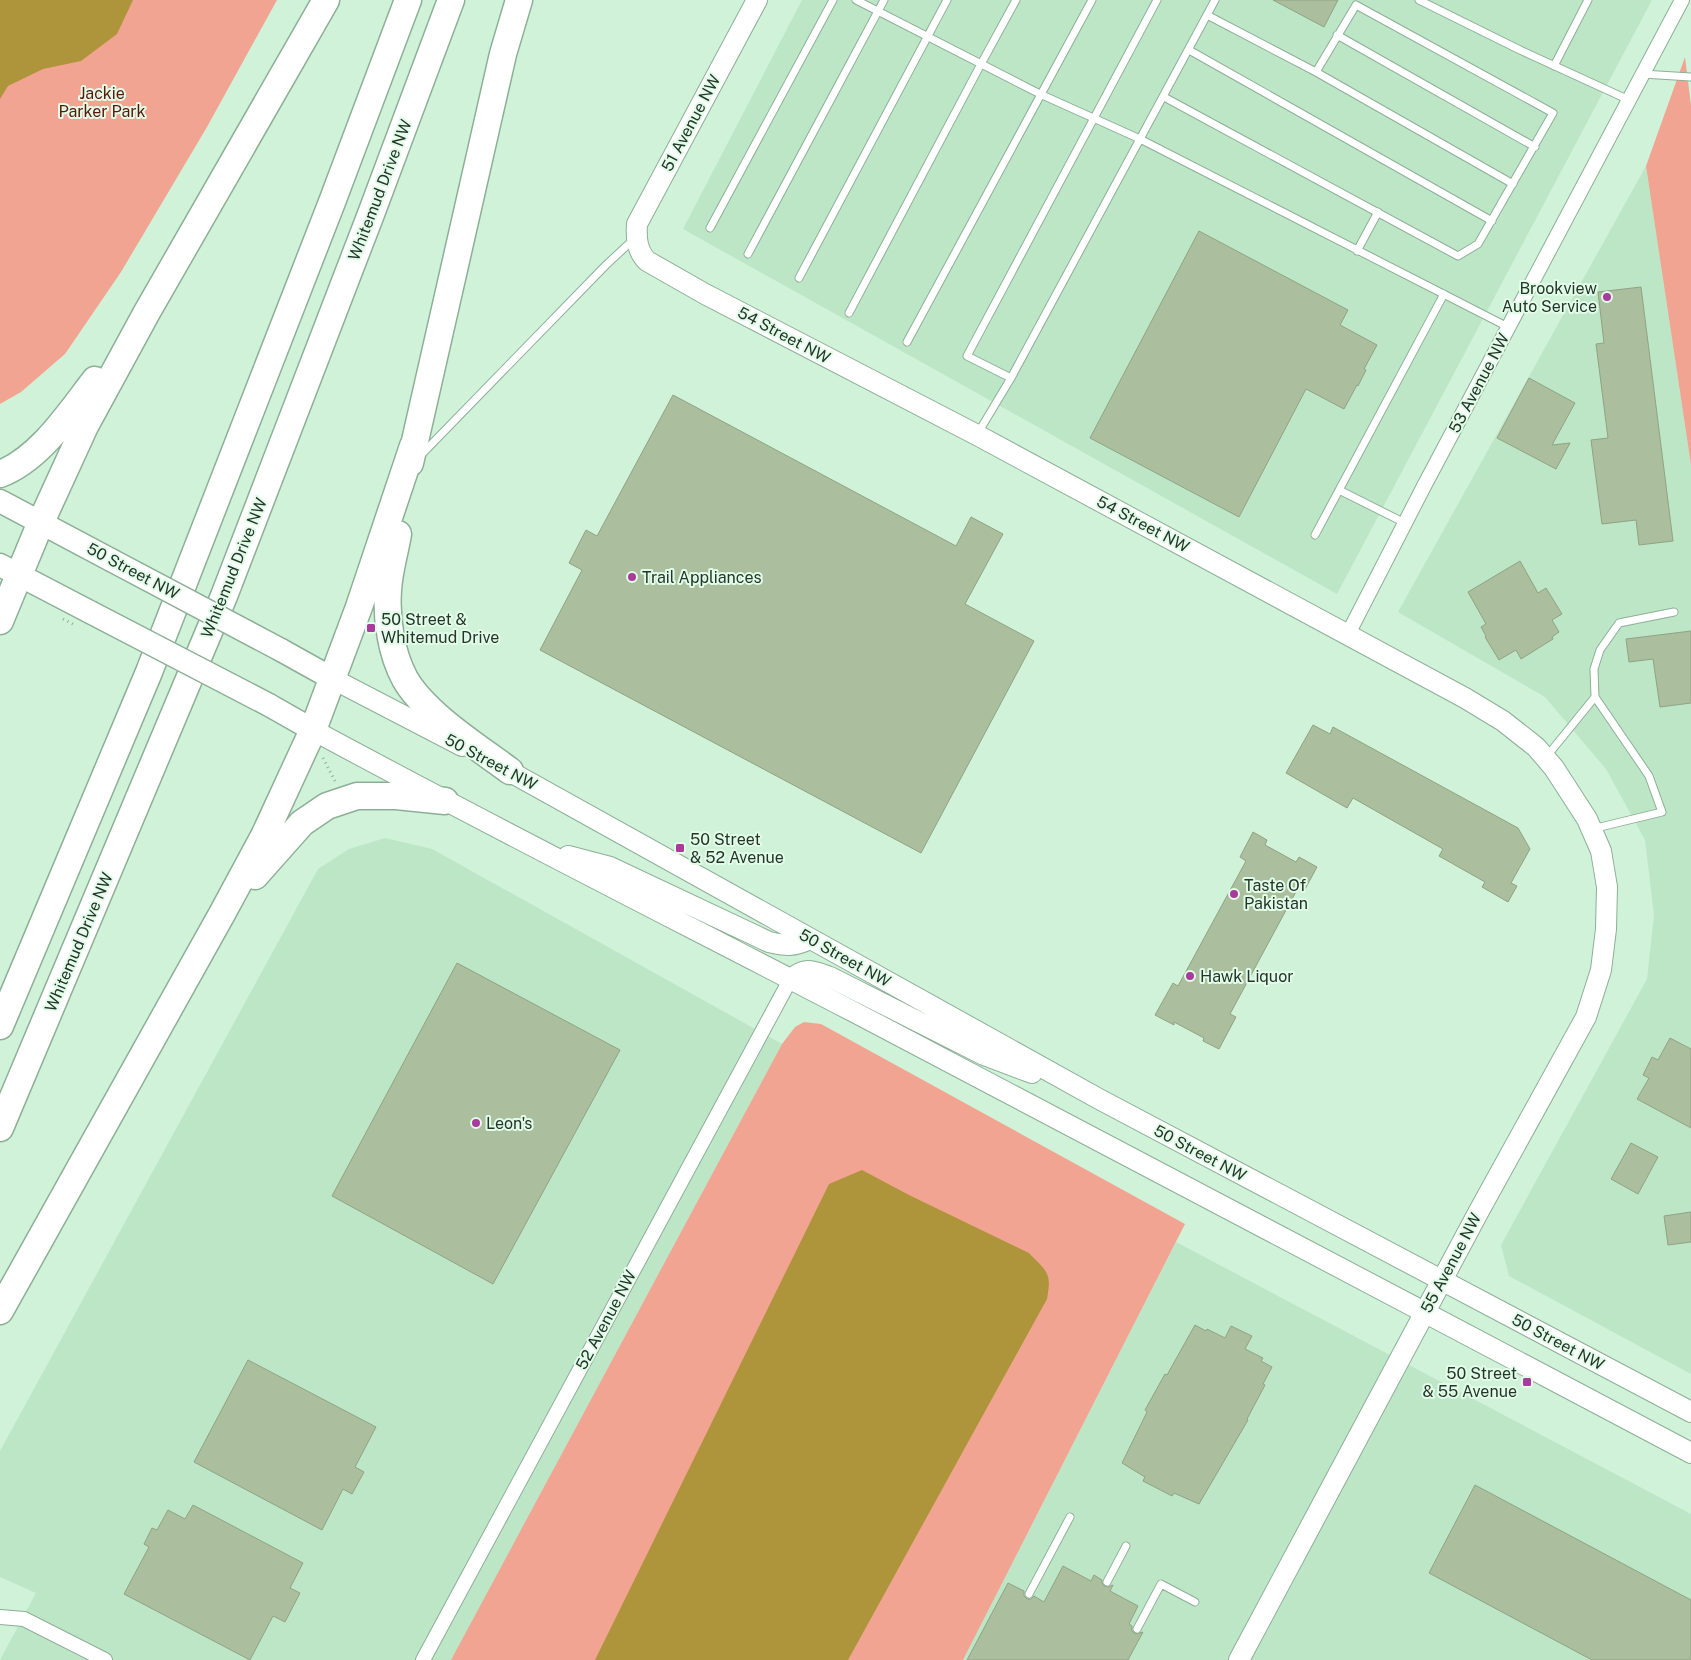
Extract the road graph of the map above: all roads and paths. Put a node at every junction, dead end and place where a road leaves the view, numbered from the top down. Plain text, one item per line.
1 (326, 0) edge
2 (408, 0) edge
3 (451, 0) edge
4 (518, 0) edge
5 (757, 0) edge
6 (833, 0) edge
7 (856, 0) edge
8 (884, 0) edge
9 (948, 0) edge
10 (1016, 0) edge
11 (1092, 0) edge
12 (1157, 0) edge
13 (1215, 0) edge
14 (1419, 0) edge
15 (1588, 0) edge
16 (1682, 0) edge
17 (878, 12) junction
18 (1207, 15) junction
19 (1337, 34) junction
20 (928, 36) junction
21 (1189, 50) junction
22 (981, 64) junction
23 (1554, 66) junction
24 (1316, 72) junction
25 (1642, 74) junction
26 (1691, 77) edge
27 (1040, 94) junction
28 (1164, 96) junction
29 (1629, 100) junction
30 (1094, 118) junction
31 (1140, 139) junction
32 (1535, 147) junction
33 (1513, 184) junction
34 (1378, 212) junction
35 (1492, 221) junction
36 (710, 228) dead end
37 (638, 243) junction
38 (1357, 251) junction
39 (748, 254) dead end
40 (799, 278) dead end
41 (1444, 294) junction
42 (147, 312) junction
43 (849, 313) dead end
44 (1508, 327) junction
45 (906, 342) dead end
46 (1011, 378) junction
47 (976, 435) junction
48 (412, 457) junction
49 (0, 474) edge
50 (1339, 490) junction
51 (0, 501) edge
52 (41, 522) junction
53 (1405, 524) junction
54 (1315, 535) dead end
55 (9, 569) edge
56 (1674, 612) dead end
57 (0, 621) edge
58 (1348, 634) junction
59 (332, 679) junction
60 (1595, 697) junction
61 (313, 730) junction
62 (324, 758) dead end
63 (1546, 758) junction
64 (510, 772) junction
65 (336, 782) dead end
66 (444, 801) junction
67 (1592, 829) junction
68 (535, 847) junction
69 (1601, 851) joint
70 (223, 912) junction
71 (810, 939) junction
72 (790, 980) junction
73 (0, 1026) edge
74 (1099, 1099) junction
75 (0, 1128) edge
76 (1441, 1281) junction
77 (0, 1311) edge
78 (1424, 1313) junction
79 (1691, 1412) edge
80 (1691, 1453) edge
81 (1070, 1517) dead end
82 (1126, 1546) dead end
83 (1107, 1582) dead end
84 (1030, 1594) dead end
85 (1196, 1602) dead end
86 (0, 1617) edge
87 (1137, 1629) dead end
88 (105, 1660) edge
89 (422, 1660) edge
90 (1239, 1660) edge

1 - 42 highway
2 - 73 highway
3 - 75 highway, Whitemud Drive NW
4 - 48 highway
5 - 37 main road, 51 Avenue NW
6 - 36 lane
7 - 17 lane
8 - 17 lane
9 - 20 lane
10 - 22 lane
11 - 27 lane
12 - 30 lane
13 - 18 lane
14 - 23 lane
15 - 23 lane
16 - 25 street, 53 Avenue NW
17 - 20 lane
17 - 39 lane
18 - 21 lane
18 - 24 lane
19 - 24 lane
19 - 32 lane
19 - 32 lane
20 - 22 lane
20 - 40 lane
21 - 28 lane
21 - 35 lane
22 - 27 lane
22 - 43 lane
23 - 29 lane
24 - 33 lane
25 - 26 lane
25 - 29 street, 53 Avenue NW
27 - 30 lane
27 - 45 lane
28 - 31 lane
28 - 34 lane
29 - 44 street, 53 Avenue NW
30 - 31 lane
30 - 46 lane
31 - 38 lane
31 - 46 lane
32 - 33 lane
33 - 35 lane
34 - 35 lane
34 - 38 lane
37 - 47 main road, 54 Street NW
37 - 48 lane
38 - 41 lane
41 - 44 lane
41 - 50 lane
42 - 49 highway
42 - 52 highway
44 - 53 street, 53 Avenue NW
46 - 47 lane
47 - 58 main road, 54 Street NW
48 - 59 highway
48 - 64 highway
50 - 53 lane
50 - 54 lane
51 - 52 main road, 50 Street NW
52 - 55 highway
52 - 59 main road, 50 Street NW, bridge
53 - 58 street, 53 Avenue NW
55 - 57 highway
55 - 61 main road, bridge
56 - 60 lane
58 - 63 main road, 54 Street NW
59 - 61 highway
59 - 64 main road, 50 Street NW
60 - 63 lane
60 - 67 lane
61 - 66 main road
61 - 70 highway
62 - 65 path
63 - 67 main road, 54 Street NW
64 - 71 main road, 50 Street NW
66 - 68 main road
66 - 70 highway
67 - 69 main road, 54 Street NW
68 - 71 main road
68 - 72 main road
69 - 76 main road, 55 Avenue NW
70 - 77 highway
71 - 74 main road, 50 Street NW
72 - 74 main road
72 - 78 main road
72 - 89 street, 52 Avenue NW
74 - 76 main road, 50 Street NW
76 - 78 main road, 55 Avenue NW
76 - 79 main road, 50 Street NW
78 - 80 main road
78 - 90 main road, 55 Avenue NW
81 - 84 lane
82 - 83 lane
85 - 87 lane
86 - 88 street

